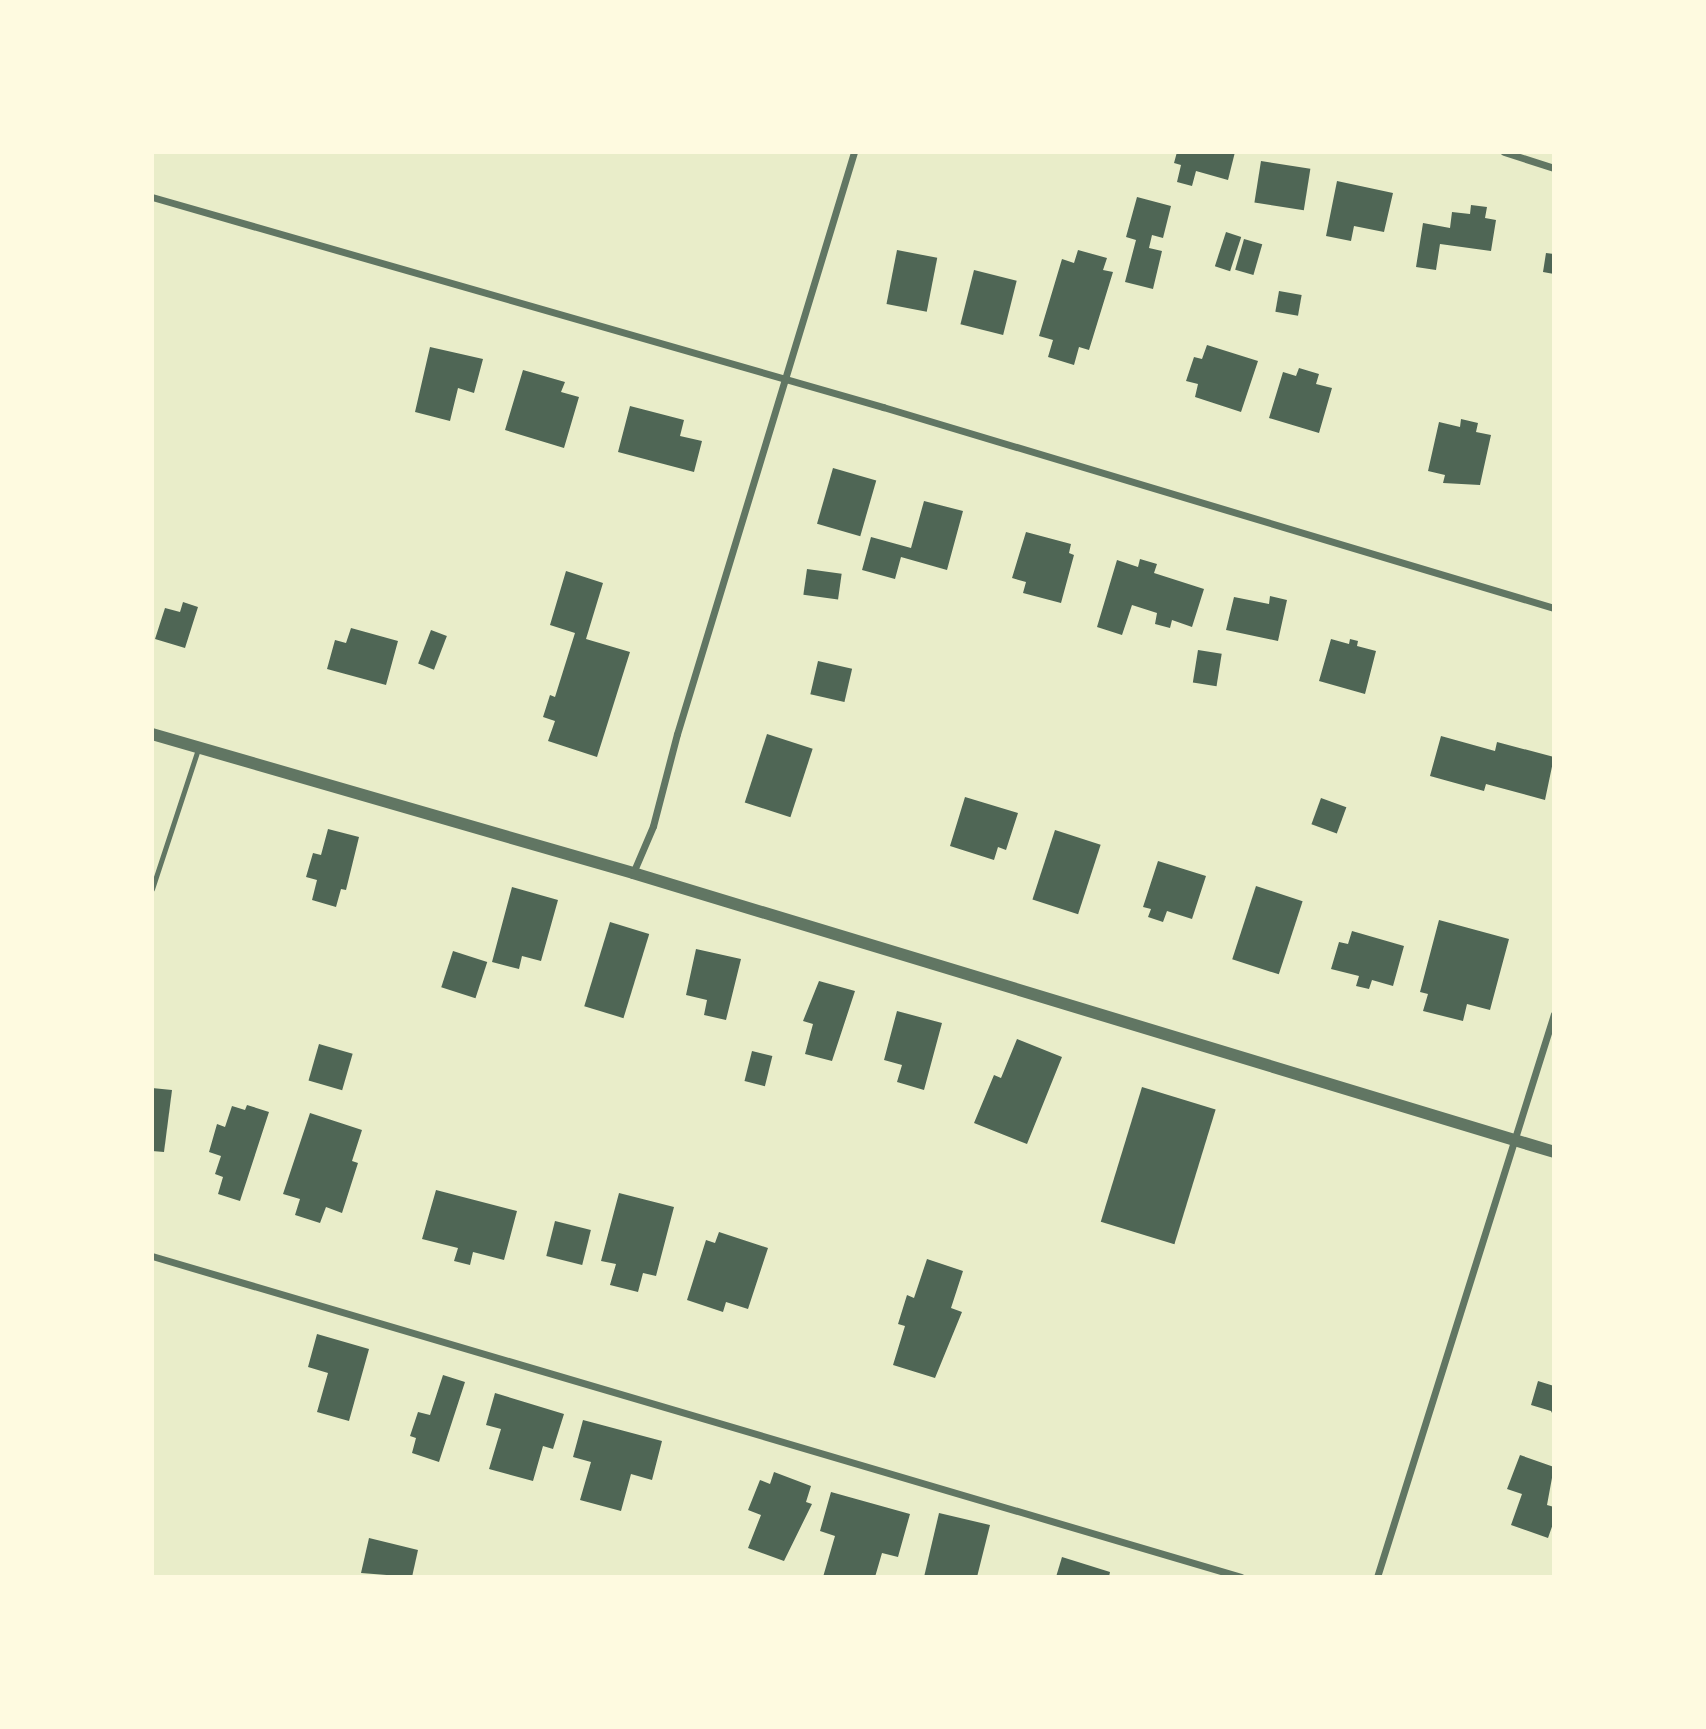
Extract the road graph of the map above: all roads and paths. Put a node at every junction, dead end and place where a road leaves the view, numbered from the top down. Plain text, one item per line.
1 (853, 152) edge
2 (1504, 152) edge
3 (1554, 168) edge
4 (152, 197) edge
5 (784, 379) junction
6 (1554, 608) edge
7 (152, 734) edge
8 (198, 749) junction
9 (634, 873) junction
10 (152, 889) edge
11 (1554, 1014) edge
12 (1516, 1140) junction
13 (1554, 1152) edge
14 (152, 1256) edge
15 (1241, 1577) edge
16 (1377, 1577) edge

1 - 5 street
2 - 3 street
4 - 5 street
5 - 6 street
5 - 9 street
7 - 8 street
8 - 9 street
8 - 10 lane
9 - 12 street
11 - 12 street
12 - 13 street
12 - 16 street
14 - 15 street

